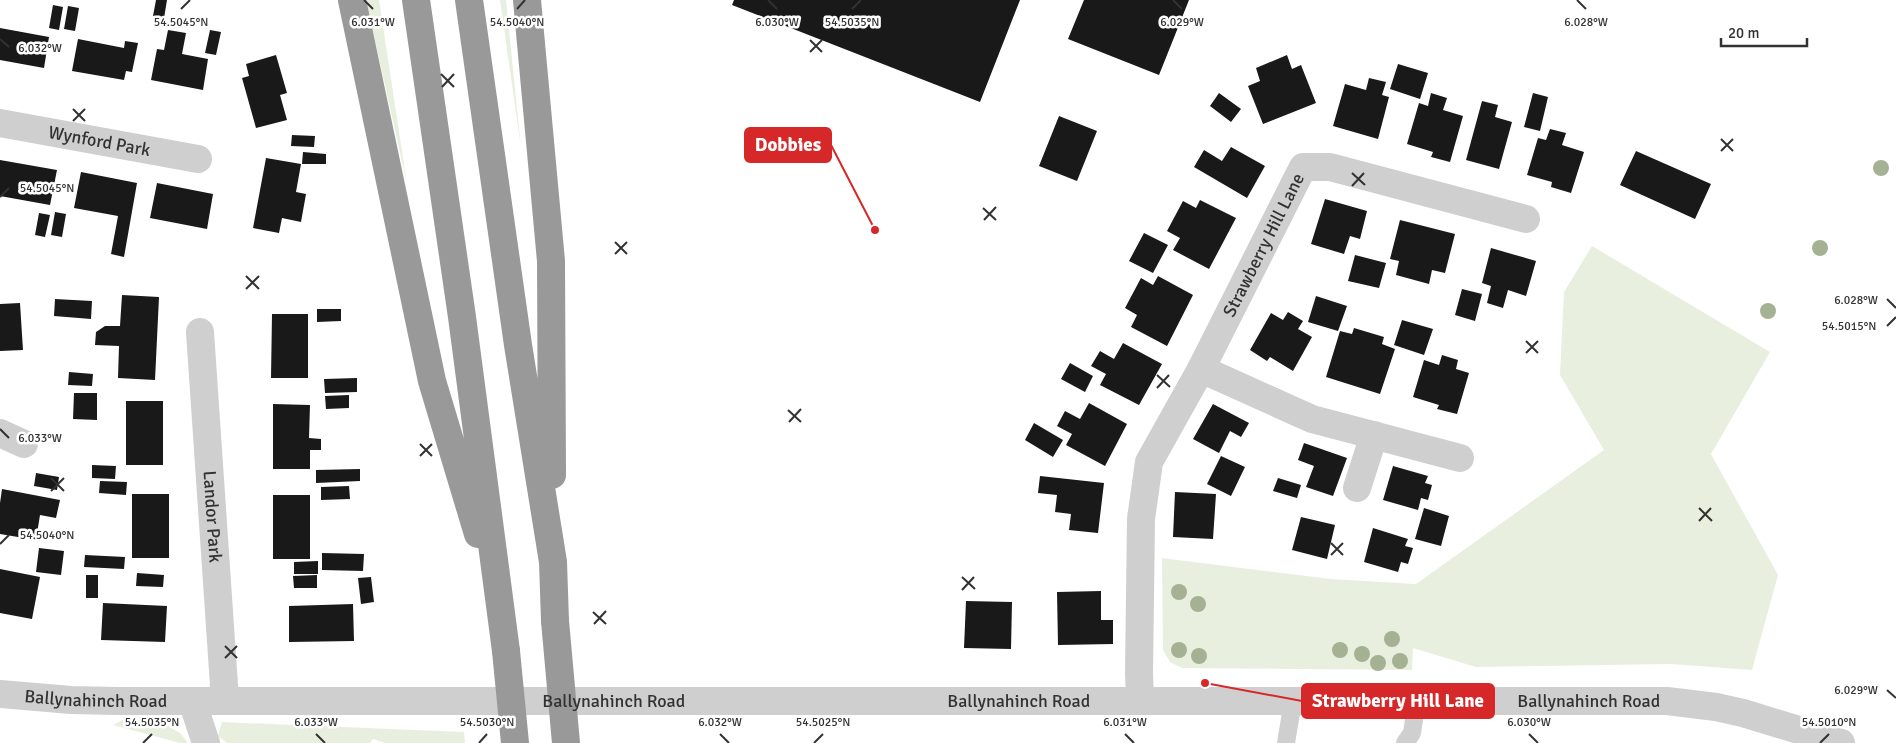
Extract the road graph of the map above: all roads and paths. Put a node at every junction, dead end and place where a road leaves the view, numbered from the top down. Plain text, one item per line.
1 (352, 0) edge
2 (416, 0) edge
3 (469, 0) edge
4 (527, 0) edge
5 (0, 123) edge
6 (198, 159) dead end
7 (1526, 219) dead end
8 (200, 332) dead end
9 (1201, 369) junction
10 (1374, 435) junction
11 (1460, 458) dead end
12 (1357, 488) dead end
13 (553, 562) junction
14 (502, 615) junction
15 (0, 694) edge
16 (225, 700) junction
17 (1293, 700) junction
18 (1417, 700) junction
19 (192, 701) junction
20 (1140, 701) junction
21 (206, 743) edge
22 (515, 743) edge
23 (566, 743) edge
24 (1286, 743) edge
25 (1405, 743) edge
26 (1841, 743) edge

1 - 14 highway
2 - 14 highway
3 - 13 highway
4 - 13 highway
5 - 6 street, Wynford Park
7 - 9 street, Strawberry Hill Lane
8 - 16 street, Landor Park
9 - 10 street
9 - 20 street, Strawberry Hill Lane
10 - 11 street
10 - 12 street
13 - 23 highway, bridge
14 - 22 highway, bridge
15 - 19 street, Ballynahinch Road
16 - 19 street, Ballynahinch Road
16 - 20 street, Ballynahinch Road
17 - 18 street, Ballynahinch Road
17 - 20 street, Ballynahinch Road
17 - 24 lane
18 - 25 lane
18 - 26 street, Ballynahinch Road
19 - 21 street, Ballynahinch Road

